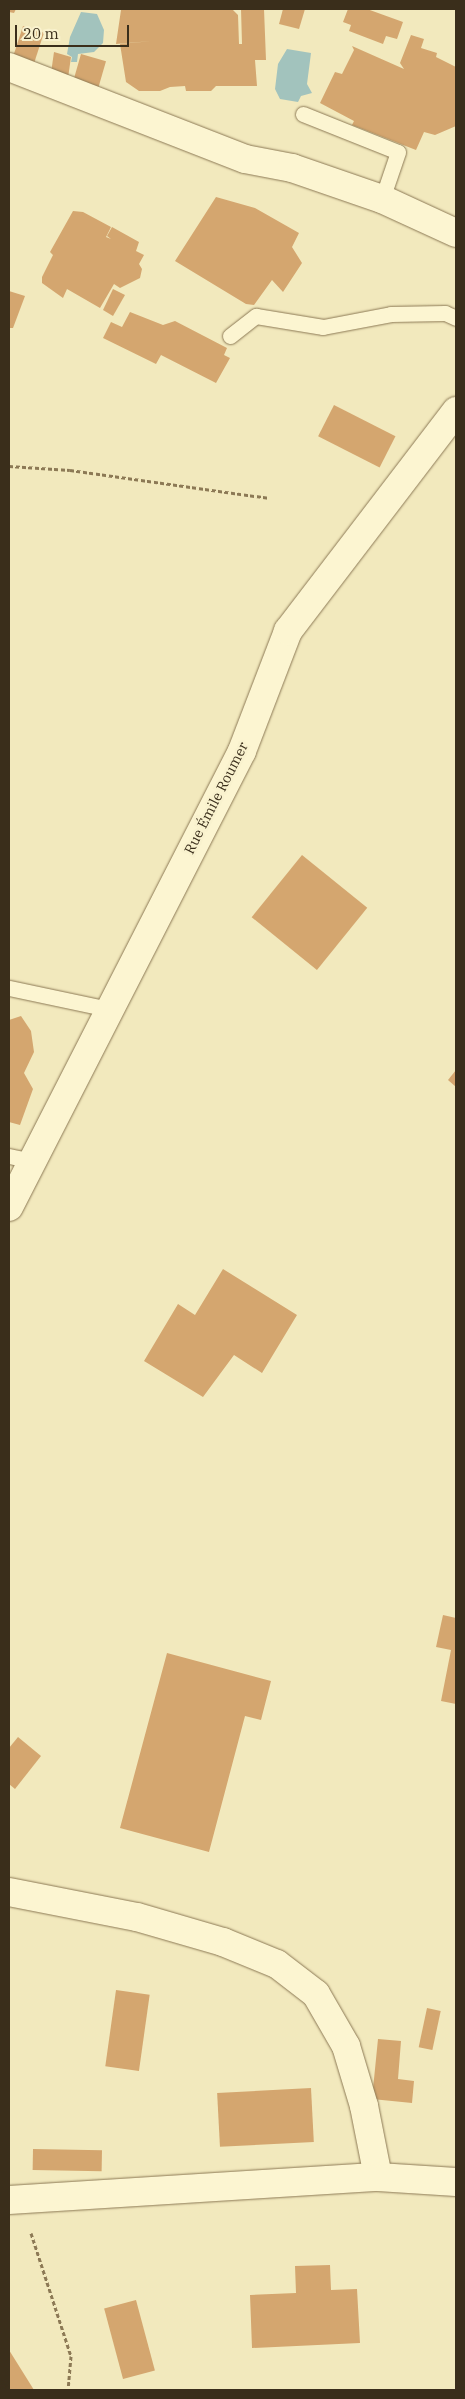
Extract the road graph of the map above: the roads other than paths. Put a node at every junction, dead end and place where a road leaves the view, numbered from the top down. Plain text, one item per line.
1 (9, 67) edge
2 (303, 114) dead end
3 (382, 199) junction
4 (456, 233) edge
5 (456, 318) edge
6 (230, 336) dead end
7 (456, 411) edge
8 (9, 988) edge
9 (109, 1009) junction
10 (20, 1158) edge
11 (9, 1208) edge
12 (9, 1892) edge
13 (378, 2177) junction
14 (456, 2182) edge
15 (14, 2200) edge

1 - 3 street
2 - 3 lane
3 - 4 street
5 - 6 lane
7 - 9 street, Rue Émile Roumer
8 - 9 lane
9 - 10 street, Rue Émile Roumer
10 - 11 street, Rue Émile Roumer
12 - 13 street
13 - 14 street
13 - 15 street

